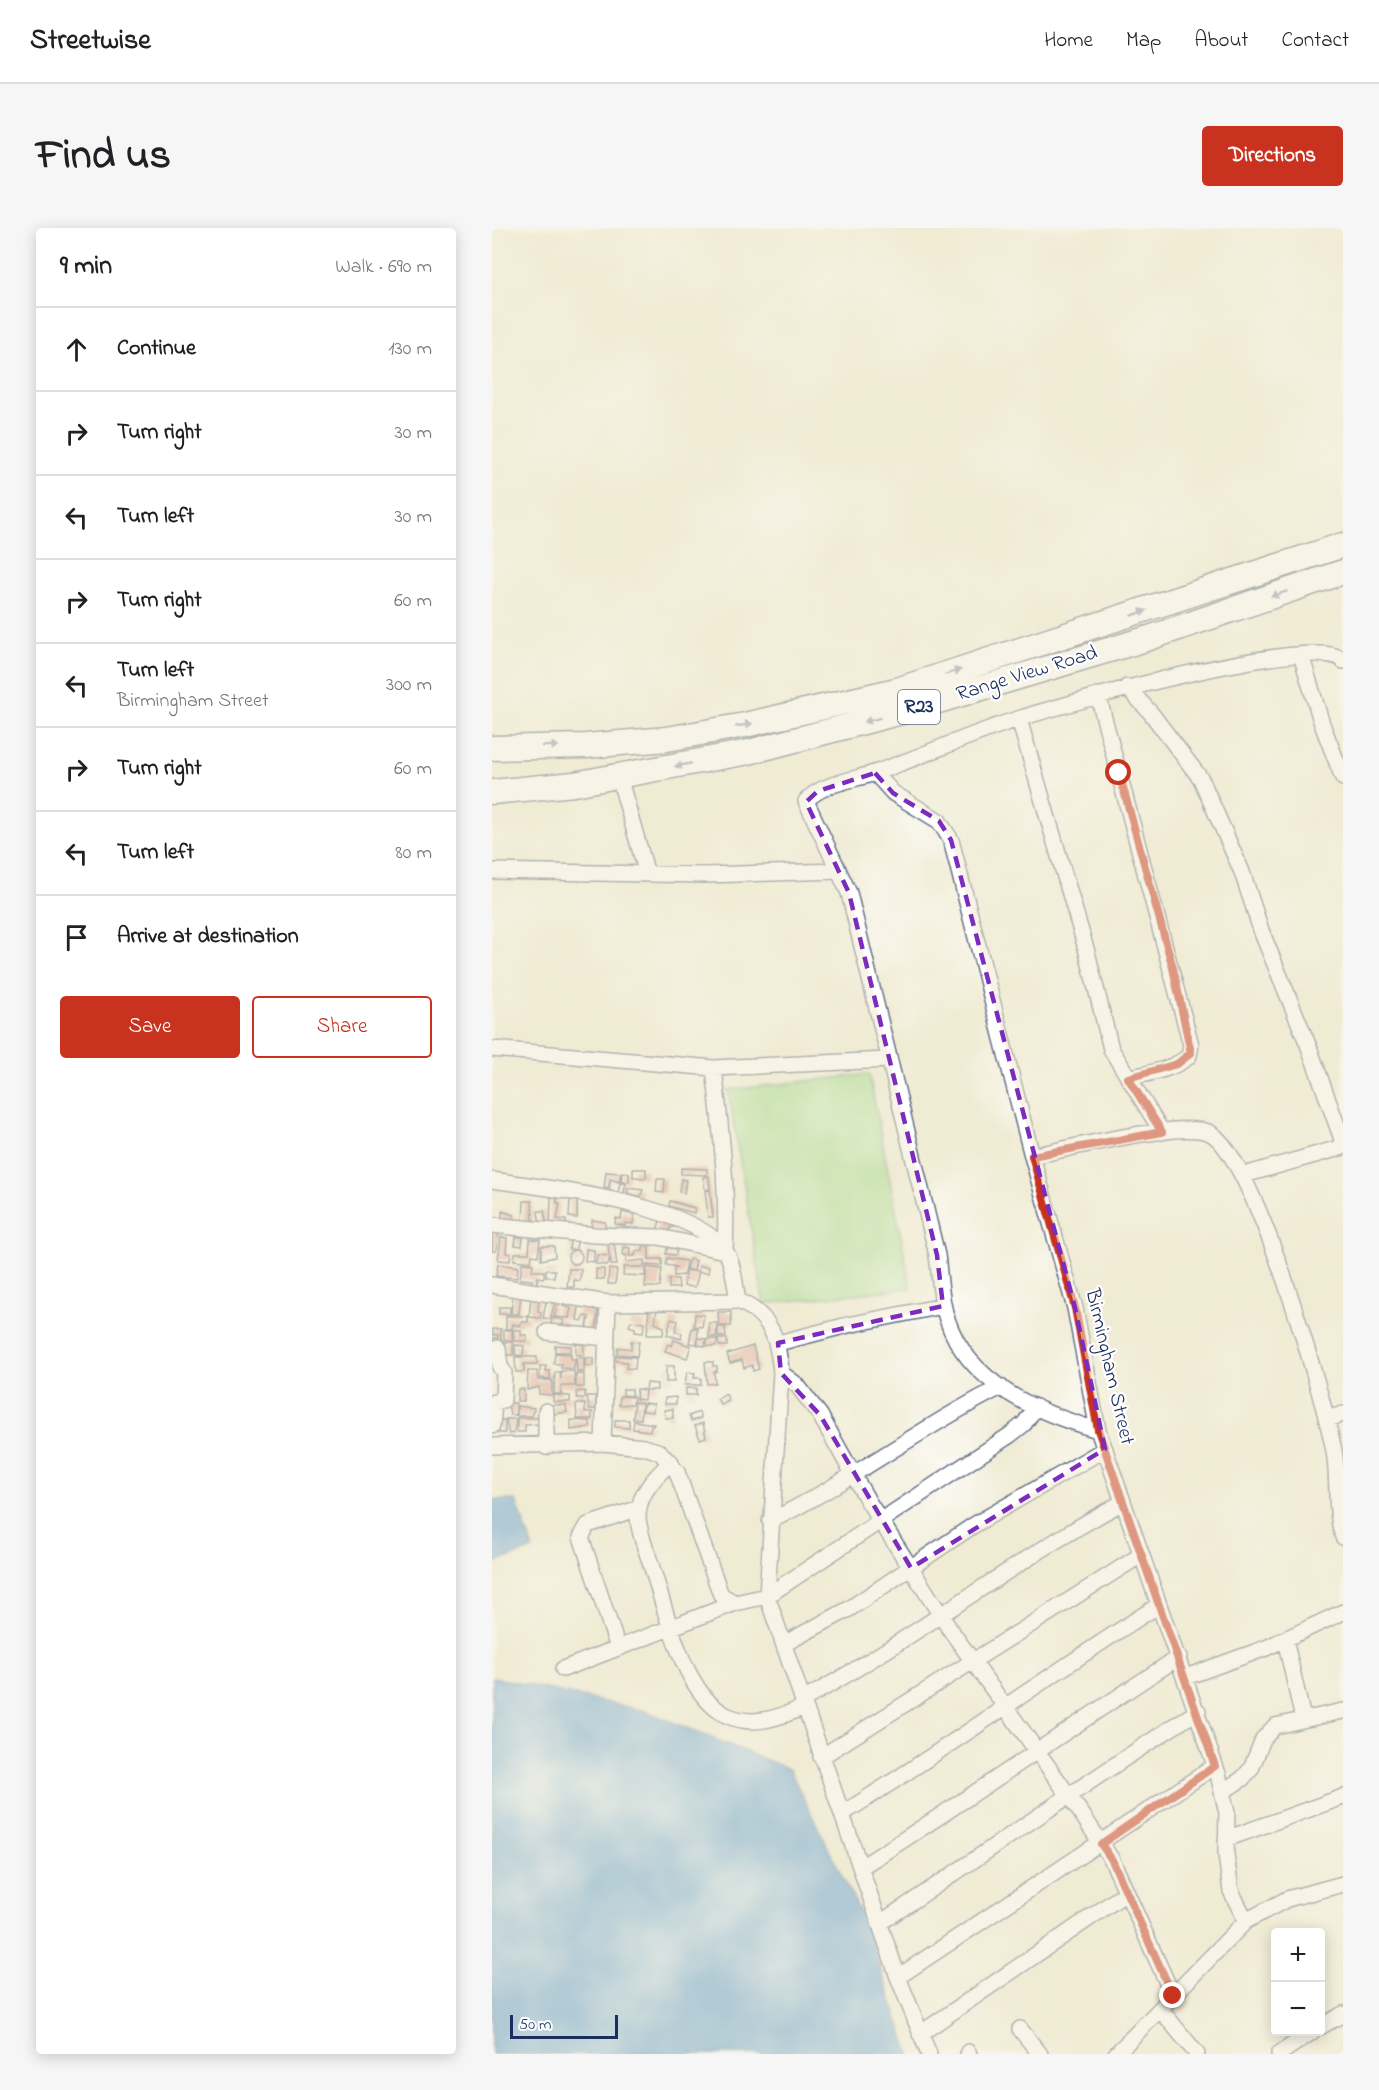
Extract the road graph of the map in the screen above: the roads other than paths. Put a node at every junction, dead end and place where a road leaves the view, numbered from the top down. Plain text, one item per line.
1 (1335, 549) edge
2 (1339, 574) edge
3 (1301, 655) junction
4 (1343, 661) edge
5 (1127, 687) junction
6 (1098, 694) junction
7 (1019, 718) junction
8 (492, 748) edge
9 (875, 773) junction
10 (619, 777) junction
11 (1343, 778) edge
12 (492, 792) edge
13 (492, 871) edge
14 (839, 871) junction
15 (647, 874) junction
16 (492, 1049) edge
17 (888, 1060) junction
18 (714, 1068) junction
19 (1128, 1078) junction
20 (1162, 1132) junction
21 (1343, 1142) edge
22 (1343, 1147) edge
23 (1032, 1156) junction
24 (1244, 1175) junction
25 (492, 1180) edge
26 (492, 1226) edge
27 (725, 1251) junction
28 (492, 1285) edge
29 (738, 1301) junction
30 (608, 1303) junction
31 (943, 1306) junction
32 (547, 1332) dead end
33 (607, 1338) junction
34 (778, 1343) junction
35 (498, 1348) dead end
36 (781, 1373) junction
37 (1001, 1387) junction
38 (1036, 1407) junction
39 (546, 1411) dead end
40 (1343, 1414) edge
41 (1327, 1419) junction
42 (492, 1426) edge
43 (1098, 1430) junction
44 (603, 1443) junction
45 (492, 1446) edge
46 (546, 1447) junction
47 (1105, 1449) junction
48 (671, 1462) junction
49 (852, 1473) junction
50 (1340, 1488) edge
51 (1123, 1502) junction
52 (639, 1508) junction
53 (770, 1521) junction
54 (881, 1522) junction
55 (1343, 1537) edge
56 (1141, 1555) junction
57 (911, 1568) junction
58 (767, 1596) junction
59 (735, 1603) junction
60 (1159, 1605) junction
61 (1343, 1612) edge
62 (942, 1616) junction
63 (671, 1628) junction
64 (1285, 1640) junction
65 (784, 1644) junction
66 (618, 1648) junction
67 (1179, 1657) junction
68 (974, 1662) junction
69 (563, 1669) dead end
70 (1186, 1677) junction
71 (804, 1704) junction
72 (1005, 1704) junction
73 (1198, 1711) junction
74 (1343, 1711) edge
75 (1303, 1719) junction
76 (1036, 1750) junction
77 (821, 1757) junction
78 (1215, 1766) junction
79 (1222, 1792) junction
80 (1068, 1794) junction
81 (1343, 1797) edge
82 (842, 1814) junction
83 (1226, 1839) junction
84 (1101, 1844) junction
85 (861, 1867) junction
86 (1343, 1884) edge
87 (1126, 1893) junction
88 (1246, 1921) junction
89 (880, 1923) junction
90 (897, 1977) junction
91 (1173, 1996) junction
92 (1161, 2010) junction
93 (1343, 2014) edge
94 (1325, 2024) edge
95 (1020, 2029) dead end
96 (920, 2034) junction
97 (1305, 2036) edge
98 (929, 2054) edge
99 (1040, 2054) edge
100 (1116, 2054) edge
101 (1197, 2054) edge
102 (1279, 2054) edge

8 -> 1 main road, Range View Road / R23
2 -> 10 main road, Range View Road / R23
3 - 4 street
3 - 5 street
3 - 11 street
5 - 6 street
5 - 21 street
6 - 7 street
6 - 19 street
7 - 9 street
7 - 19 street
9 - 14 street
9 - 23 street, Birmingham Street
10 - 12 main road, Range View Road / R23
10 - 15 street
13 - 15 street
14 - 15 street
14 - 17 street
16 - 18 street
17 - 18 street
17 - 31 street
18 - 27 street
19 - 20 street
20 - 23 street
20 - 24 street
22 - 24 street
23 - 43 street, Birmingham Street
24 - 41 street
25 - 27 street
26 - 27 street
27 - 29 street
28 - 30 street
29 - 30 street
29 - 34 street
30 - 33 street
31 - 34 street
31 - 37 street
32 - 33 street
33 - 44 street
34 - 36 street
35 - 42 street
36 - 49 street
36 - 53 street
37 - 38 street
37 - 49 street
38 - 43 street
38 - 54 street
39 - 46 street
40 - 41 street
41 - 50 street
43 - 47 street, Birmingham Street
44 - 46 street
44 - 48 street
45 - 46 street
47 - 51 street, Birmingham Street
47 - 57 street
48 - 52 street
48 - 59 street
49 - 53 street
49 - 54 street
50 - 55 street
51 - 56 street, Birmingham Street
51 - 62 street
52 - 63 street
52 - 66 street
53 - 58 street
54 - 57 street
54 - 58 street
56 - 60 street, Birmingham Street
56 - 68 street
57 - 62 street
57 - 65 street
58 - 59 street
58 - 65 street
59 - 63 street
60 - 67 street, Birmingham Street
60 - 72 street
61 - 64 street
62 - 68 street
62 - 71 street
63 - 66 street
63 - 71 street
64 - 70 street
64 - 75 street
65 - 71 street
66 - 69 street
67 - 70 street, Birmingham Street
67 - 76 street
68 - 72 street
68 - 77 street
70 - 73 street, Birmingham Street
71 - 77 street
72 - 76 street
72 - 82 street
73 - 78 street, Birmingham Street
73 - 80 street
74 - 75 street
75 - 79 street
76 - 80 street
76 - 85 street
77 - 82 street
78 - 79 street, Birmingham Street
78 - 84 street
79 - 83 street, Birmingham Street
80 - 84 street
80 - 89 street
81 - 83 street
82 - 85 street
83 - 88 street, Birmingham Street
84 - 87 street
84 - 90 street
85 - 89 street
86 - 88 street
87 - 91 street
87 - 96 street
88 - 91 street
89 - 90 street
90 - 96 street
91 - 92 street
92 - 100 street
92 - 101 street
93 - 94 street
95 - 99 street
96 - 98 street
97 - 102 street

